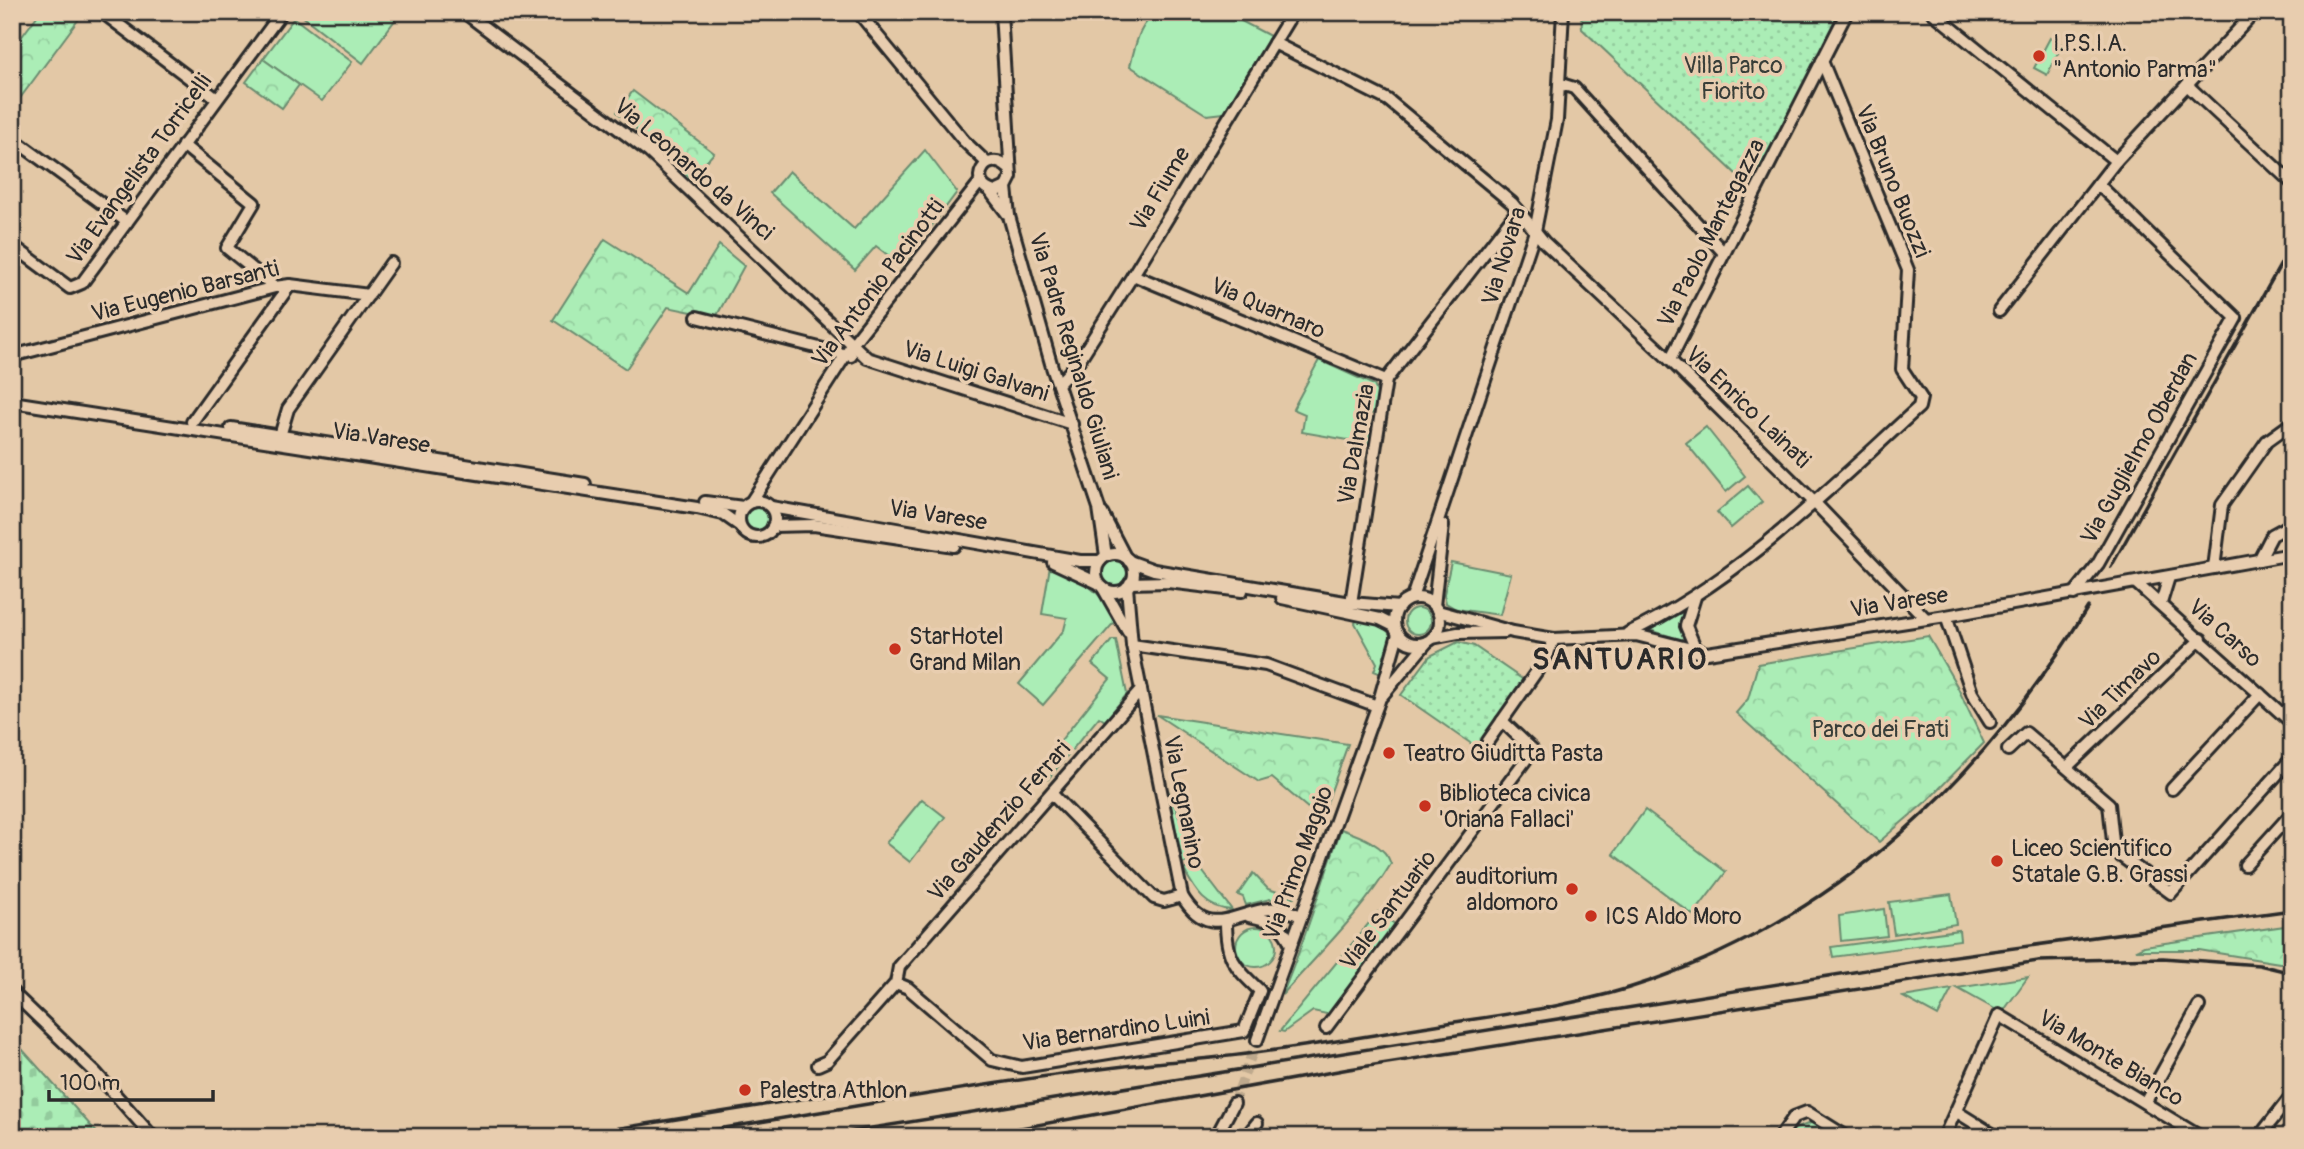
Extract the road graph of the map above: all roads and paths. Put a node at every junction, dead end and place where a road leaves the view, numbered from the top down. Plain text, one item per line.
1 (102, 12) edge
2 (282, 12) edge
3 (464, 12) edge
4 (858, 12) edge
5 (1001, 12) edge
6 (1293, 12) edge
7 (1563, 12) edge
8 (1847, 12) edge
9 (1932, 12) edge
10 (2255, 12) edge
11 (1274, 43) junction
12 (1822, 61) junction
13 (1561, 84) junction
14 (2187, 85) junction
15 (217, 99) junction
16 (1007, 133) junction
17 (12, 138) edge
18 (183, 145) junction
19 (2116, 160) junction
20 (988, 164) junction
21 (1008, 167) junction
22 (980, 182) junction
23 (2292, 183) edge
24 (2098, 184) junction
25 (1006, 187) junction
26 (990, 191) junction
27 (1518, 210) junction
28 (1009, 216) junction
29 (127, 222) junction
30 (1535, 231) junction
31 (12, 245) edge
32 (1724, 253) junction
33 (391, 263) dead end
34 (1133, 275) junction
35 (290, 285) junction
36 (275, 287) junction
37 (369, 295) junction
38 (1999, 311) dead end
39 (697, 317) dead end
40 (854, 342) junction
41 (12, 356) edge
42 (846, 356) junction
43 (867, 358) junction
44 (1670, 360) junction
45 (1386, 380) junction
46 (1058, 384) junction
47 (12, 395) edge
48 (12, 402) edge
49 (192, 422) junction
50 (2292, 423) edge
51 (1072, 424) junction
52 (280, 436) junction
53 (764, 480) junction
54 (1446, 503) junction
55 (1815, 503) junction
56 (747, 504) junction
57 (769, 505) junction
58 (1099, 508) junction
59 (2292, 524) edge
60 (740, 526) junction
61 (774, 526) junction
62 (2292, 554) edge
63 (1103, 558) junction
64 (1127, 559) junction
65 (2259, 560) junction
66 (2214, 569) junction
67 (2169, 577) junction
68 (2136, 583) junction
69 (1101, 585) junction
70 (1129, 585) junction
71 (2074, 594) junction
72 (1695, 597) junction
73 (1412, 598) junction
74 (1351, 603) junction
75 (2161, 603) junction
76 (1399, 607) junction
77 (1436, 609) junction
78 (1946, 616) junction
79 (1926, 619) junction
80 (1396, 630) junction
81 (1513, 632) junction
82 (1625, 634) junction
83 (1553, 639) junction
84 (2201, 639) junction
85 (1429, 640) junction
86 (1132, 643) junction
87 (1697, 652) junction
88 (1141, 690) junction
89 (2260, 694) junction
90 (1378, 703) junction
91 (1502, 721) junction
92 (1990, 722) dead end
93 (2292, 723) edge
94 (1488, 741) dead end
95 (2008, 750) dead end
96 (2292, 758) edge
97 (2067, 767) junction
98 (2172, 789) dead end
99 (1052, 794) junction
100 (2292, 813) edge
101 (2245, 865) dead end
102 (1182, 896) junction
103 (1247, 915) junction
104 (1301, 916) junction
105 (1226, 921) junction
106 (1291, 945) junction
107 (896, 982) junction
108 (12, 992) edge
109 (2199, 1006) dead end
110 (1326, 1028) dead end
111 (1257, 1040) tunnel mouth
112 (818, 1065) dead end
113 (2292, 1095) edge
114 (1234, 1103) tunnel mouth
115 (2145, 1103) junction
116 (1957, 1111) junction
117 (1256, 1123) dead end
118 (153, 1137) edge
119 (1216, 1137) edge
120 (1246, 1137) edge
121 (1780, 1137) edge
122 (1847, 1137) edge
123 (1944, 1137) edge
124 (1997, 1137) edge
125 (2201, 1137) edge
126 (2259, 1137) edge

1 - 15 street
2 - 15 street, Via Evangelista Torricelli
3 - 40 street, Via Leonardo da Vinci
4 - 20 street
5 - 16 street, Via Padre Reginaldo Giuliani
6 - 11 street, Via Fiume
7 - 13 street, Via Novara
8 - 12 street, Via Paolo Mantegazza
9 - 19 street
10 - 14 street
11 - 27 street, Via Enrico Lainati
11 - 34 street, Via Fiume
12 - 32 street, Via Paolo Mantegazza
12 - 55 street, Via Bruno Buozzi
13 - 30 street, Via Novara
13 - 32 street
14 - 19 street
14 - 23 street
15 - 18 street, Via Evangelista Torricelli
16 - 20 street, Via Padre Reginaldo Giuliani
16 - 21 street, Via Padre Reginaldo Giuliani
17 - 29 street
18 - 29 street, Via Evangelista Torricelli
18 - 36 street
19 - 24 street
20 - 21 street
20 - 22 street, Via Padre Reginaldo Giuliani
21 - 25 street, Via Padre Reginaldo Giuliani
22 - 26 street, Via Padre Reginaldo Giuliani
22 - 40 street, Via Antonio Pacinotti
24 - 38 street
24 - 71 street, Via Guglielmo Oberdan
25 - 26 street
25 - 28 street, Via Padre Reginaldo Giuliani
26 - 28 street, Via Padre Reginaldo Giuliani
27 - 30 street, Via Enrico Lainati
27 - 45 street, Via Dalmazia
28 - 46 street, Via Padre Reginaldo Giuliani
29 - 31 street, Via Evangelista Torricelli
30 - 44 street, Via Enrico Lainati
30 - 54 street, Via Novara
32 - 44 street, Via Paolo Mantegazza
33 - 37 street
34 - 45 street, Via Quarnaro
34 - 46 street, Via Fiume
35 - 36 street, Via Eugenio Barsanti
35 - 37 street, Via Eugenio Barsanti
35 - 49 street
36 - 41 street, Via Eugenio Barsanti
37 - 52 street
39 - 42 street, Via Luigi Galvani
40 - 42 street, Via Antonio Pacinotti
40 - 43 street, Via Luigi Galvani
42 - 43 street, Via Luigi Galvani
42 - 53 street, Via Antonio Pacinotti
43 - 51 street, Via Luigi Galvani
44 - 55 street, Via Enrico Lainati
45 - 74 street, Via Dalmazia
46 - 51 street, Via Padre Reginaldo Giuliani
47 - 49 street, Via Varese
48 - 60 street, Via Varese
49 - 52 street, Via Varese
50 - 66 street
51 - 58 street, Via Padre Reginaldo Giuliani
52 - 56 street, Via Varese
53 - 56 street, Via Antonio Pacinotti
53 - 57 street
54 - 73 street, Via Novara
54 - 77 street, Via Novara
55 - 72 street
55 - 79 street, Via Enrico Lainati
56 - 57 street
56 - 60 street
57 - 61 street
57 - 63 street, Via Varese
58 - 63 street, Via Padre Reginaldo Giuliani
58 - 64 street, Via Padre Reginaldo Giuliani
59 - 65 street
60 - 61 street
61 - 69 street, Via Varese
62 - 65 street, Via Varese
63 - 64 street
63 - 69 street
64 - 70 street
64 - 74 street
65 - 66 street, Via Varese
66 - 67 street, Via Varese
67 - 68 street, Via Varese
67 - 75 street, Via Carso
68 - 71 street, Via Varese
68 - 75 street, Via Carso
69 - 70 street
69 - 86 street, Via Legnanino
70 - 80 street
70 - 86 street, Via Legnanino
71 - 78 street, Via Varese
72 - 82 street
72 - 87 street
73 - 76 street
73 - 77 street
74 - 76 street
75 - 84 street, Via Carso
76 - 80 street
77 - 81 street, Via Varese
77 - 85 street
78 - 79 street, Via Varese
78 - 92 street
79 - 87 street, Via Varese
80 - 85 street
80 - 90 street, Via Primo Maggio
81 - 83 street, Via Varese
81 - 85 street, Via Varese
82 - 83 street, Via Varese
82 - 87 street, Via Varese
83 - 91 street
84 - 89 street, Via Carso
84 - 97 street, Via Timavo
85 - 90 street, Via Primo Maggio
86 - 88 street, Via Legnanino
86 - 90 street
88 - 99 street, Via Gaudenzio Ferrari
88 - 102 street, Via Legnanino
89 - 93 street, Via Carso
89 - 98 street
90 - 104 street, Via Primo Maggio
91 - 94 street
91 - 110 street, Viale Santuario
95 - 97 street
96 - 97 street
99 - 102 street
99 - 107 street, Via Gaudenzio Ferrari
100 - 101 street
102 - 105 street, Via Legnanino
103 - 104 street
103 - 105 street
103 - 106 street
104 - 106 street, Via Primo Maggio
105 - 107 street, Via Bernardino Luini
106 - 111 street, Via Primo Maggio
107 - 112 street, Via Gaudenzio Ferrari
108 - 118 street
109 - 115 street
113 - 126 street
114 - 119 street
115 - 116 street, Via Monte Bianco
115 - 125 street, Via Monte Bianco
116 - 123 street
116 - 124 street
117 - 120 street
121 - 122 street

